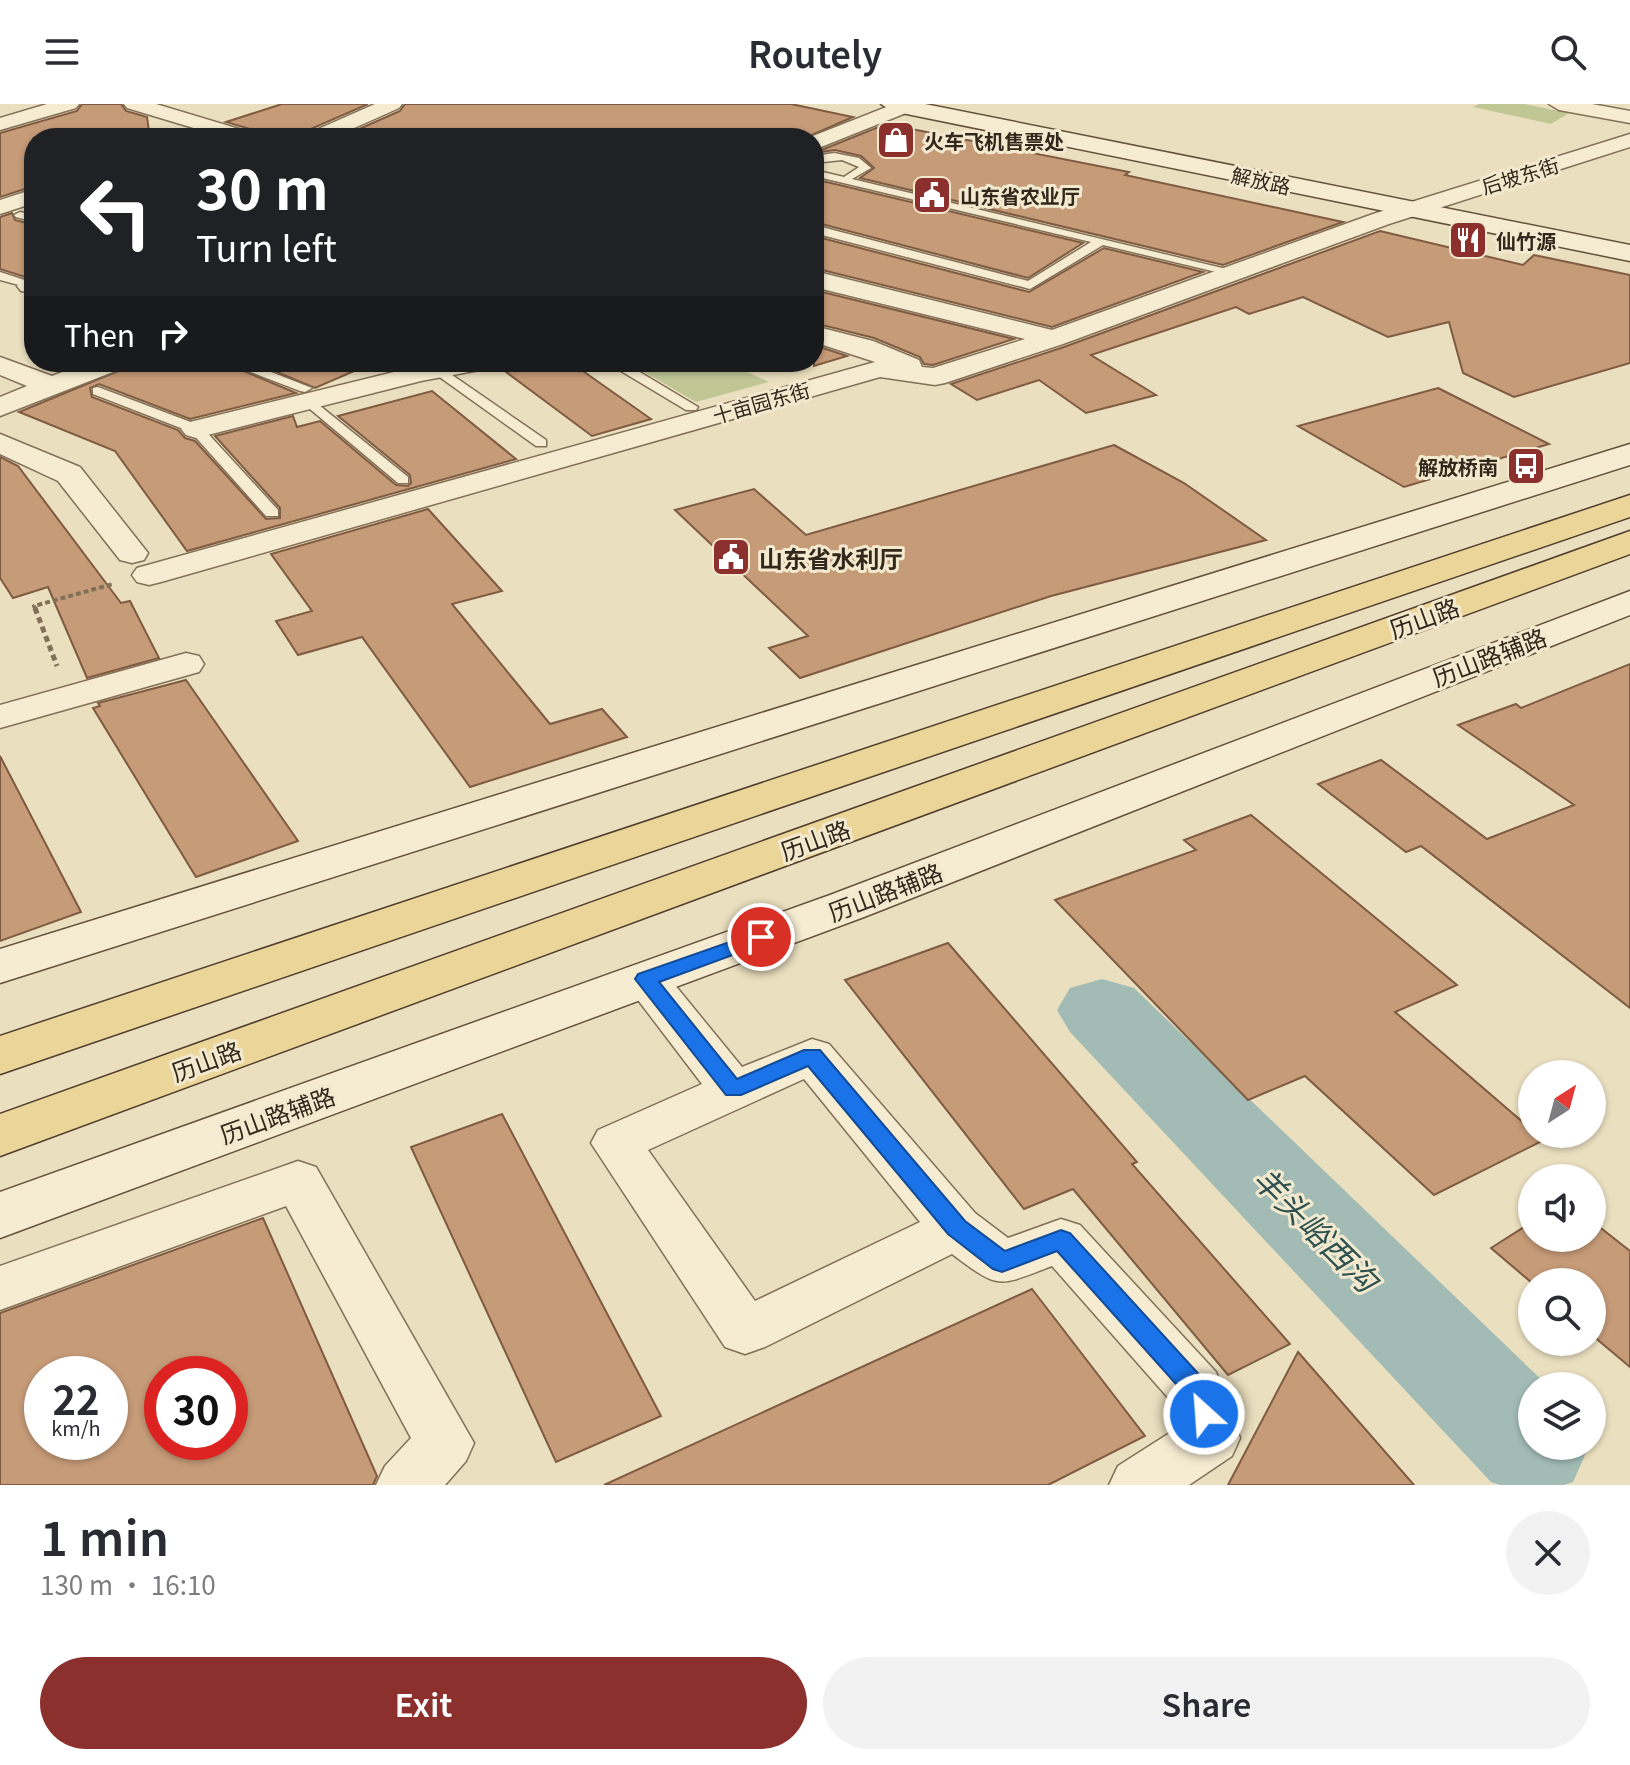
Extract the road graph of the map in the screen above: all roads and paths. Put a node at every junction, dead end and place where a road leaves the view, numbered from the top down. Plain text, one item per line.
1 (69, 104) edge
2 (134, 104) edge
3 (392, 104) edge
4 (967, 104) edge
5 (1559, 104) edge
6 (898, 105) edge
7 (1630, 117) edge
8 (0, 124) edge
9 (210, 128) edge
10 (337, 128) edge
11 (824, 138) edge
12 (1630, 140) edge
13 (824, 156) edge
14 (824, 175) edge
15 (849, 176) dead end
16 (1440, 202) junction
17 (1410, 211) junction
18 (824, 232) edge
19 (1630, 238) edge
20 (1101, 241) junction
21 (1630, 253) edge
22 (1237, 273) junction
23 (0, 276) edge
24 (824, 281) edge
25 (24, 283) edge
26 (824, 337) edge
27 (1054, 338) junction
28 (0, 365) edge
29 (88, 372) edge
30 (255, 372) edge
31 (428, 372) edge
32 (442, 372) edge
33 (630, 372) edge
34 (935, 377) junction
35 (52, 386) junction
36 (98, 391) dead end
37 (307, 394) junction
38 (0, 407) edge
39 (691, 407) dead end
40 (196, 429) junction
41 (0, 443) edge
42 (541, 443) dead end
43 (1630, 454) edge
44 (403, 480) dead end
45 (1630, 505) edge
46 (272, 513) dead end
47 (1630, 542) edge
48 (141, 564) junction
49 (1630, 602) edge
50 (186, 664) dead end
51 (69, 697) junction
52 (0, 717) edge
53 (0, 966) edge
54 (645, 979) junction
55 (0, 1055) edge
56 (734, 1090) junction
57 (0, 1135) edge
58 (0, 1215) edge
59 (956, 1228) junction
60 (0, 1288) edge
61 (406, 1485) edge
62 (1139, 1485) edge

1 - 8 street
2 - 9 street
3 - 10 street
4 - 16 street, 解放路
5 - 7 street
6 - 11 street
6 - 17 street, 解放路
12 - 16 street, 后坡东街
13 - 15 lane
14 - 20 lane
16 - 17 street, 后坡东街
16 - 19 street, 解放路
17 - 21 street, 解放路
17 - 22 street, 十亩园东街
18 - 20 lane
20 - 22 lane
22 - 27 street, 十亩园东街
23 - 25 lane
24 - 27 street
26 - 34 street
27 - 34 street, 十亩园东街
28 - 35 street
29 - 35 street
30 - 37 lane
31 - 37 street
32 - 42 lane
33 - 39 lane
34 - 48 street, 十亩园东街
35 - 38 street
36 - 40 lane
37 - 40 street
37 - 44 lane
40 - 46 lane
41 - 48 street
43 - 53 street
45 - 55 main road, 历山路
47 - 57 main road, 历山路
48 - 51 path
49 - 54 street, 历山路辅路
50 - 51 street
51 - 52 street
54 - 56 street
54 - 58 street, 历山路辅路
56 - 59 street
56 - 59 street
59 - 62 street
60 - 61 street

